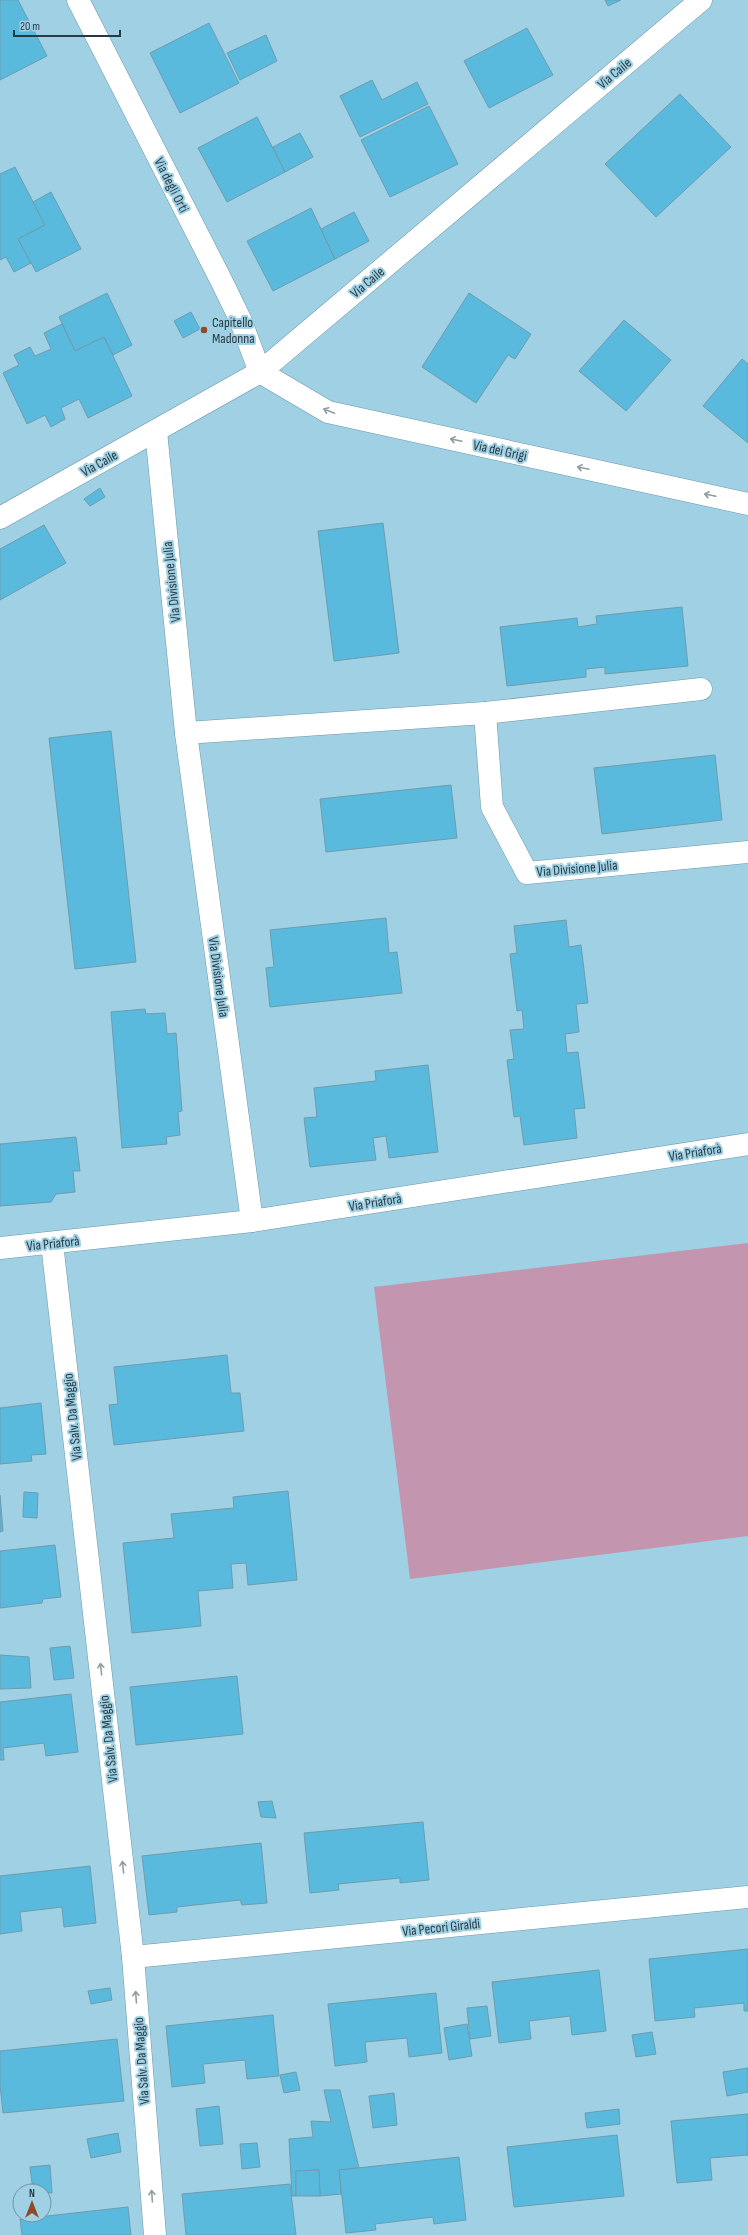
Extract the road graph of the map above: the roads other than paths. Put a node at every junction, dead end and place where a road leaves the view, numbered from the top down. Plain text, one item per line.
1 (78, 0) edge
2 (701, 0) edge
3 (260, 372) junction
4 (156, 431) junction
5 (748, 504) edge
6 (0, 518) edge
7 (701, 689) dead end
8 (485, 713) junction
9 (186, 734) junction
10 (748, 852) edge
11 (748, 1144) edge
12 (252, 1221) junction
13 (52, 1243) junction
14 (0, 1248) edge
15 (748, 1897) edge
16 (133, 1957) junction
17 (155, 2235) edge

1 - 3 street, Via degli Orti
2 - 3 street, Via Caile
3 - 4 street, Via Caile
5 -> 3 street, Via dei Grigi
4 - 6 street, Via Caile
4 - 9 street, Via Divisione Julia
7 - 8 street
8 - 9 street
8 - 10 street, Via Divisione Julia
9 - 12 street, Via Divisione Julia
11 - 12 street, Via Priaforà
12 - 13 street, Via Priaforà
13 - 14 street, Via Priaforà
16 -> 13 street, Via Salv. Da Maggio
15 - 16 street, Via Pecori Giraldi
17 -> 16 street, Via Salv. Da Maggio

